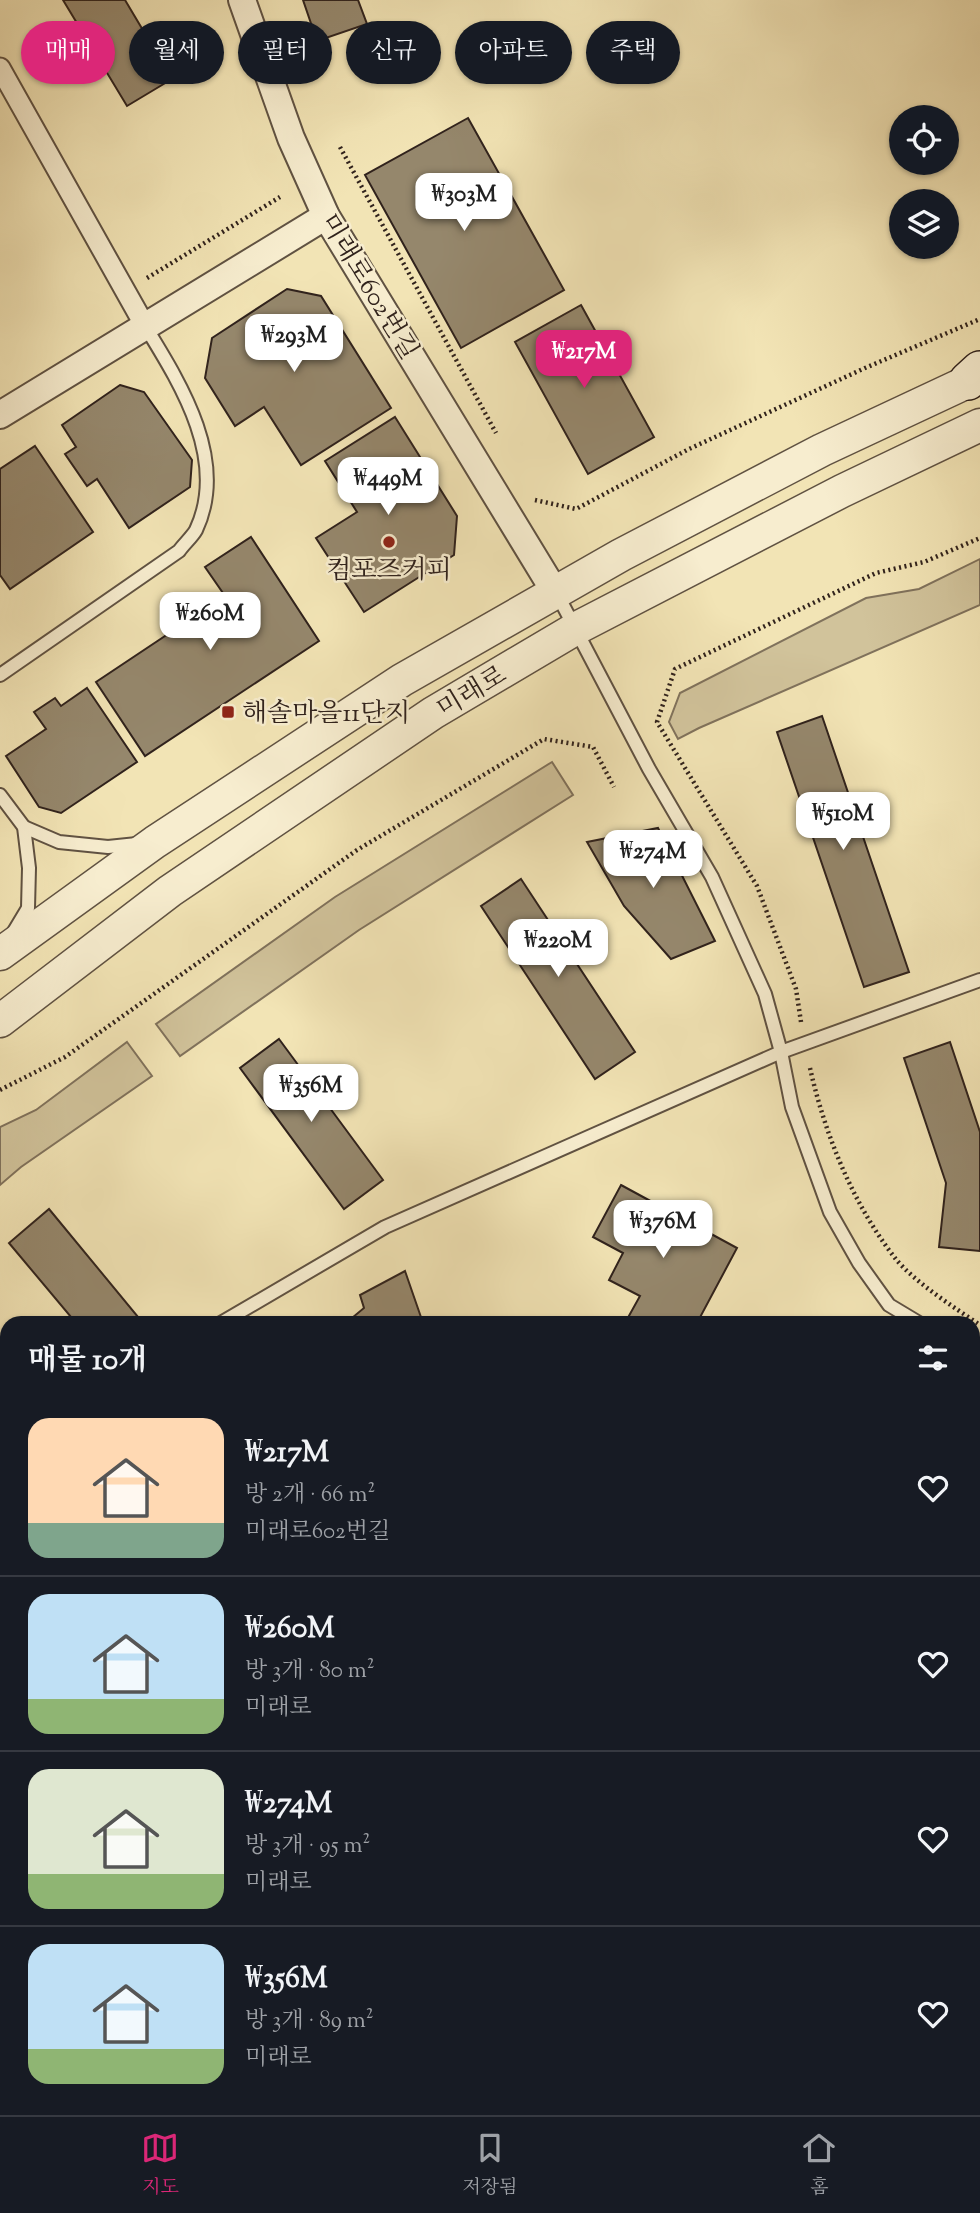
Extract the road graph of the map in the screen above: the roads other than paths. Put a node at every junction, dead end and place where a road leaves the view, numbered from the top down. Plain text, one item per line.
1 (242, 0) edge
2 (0, 68) edge
3 (326, 216) junction
4 (145, 326) junction
5 (976, 376) edge
6 (0, 415) edge
7 (980, 425) edge
8 (555, 592) junction
9 (575, 629) junction
10 (0, 675) edge
11 (0, 795) edge
12 (24, 828) junction
13 (155, 842) junction
14 (1, 953) edge
15 (980, 980) edge
16 (0, 1021) edge
17 (781, 1052) junction
18 (233, 1316) edge
19 (907, 1316) edge

1 - 3 street, 미래로602번길
2 - 4 street
3 - 4 street
3 - 8 street, 미래로602번길
4 - 6 street
4 - 10 lane
5 - 8 street, 미래로
7 - 9 street, 미래로
8 - 9 lane
8 - 13 street, 미래로
9 - 16 street, 미래로
9 - 17 lane
11 - 12 lane
12 - 13 lane
12 - 14 lane
13 - 14 street, 미래로
15 - 17 lane
17 - 18 lane
17 - 19 lane

